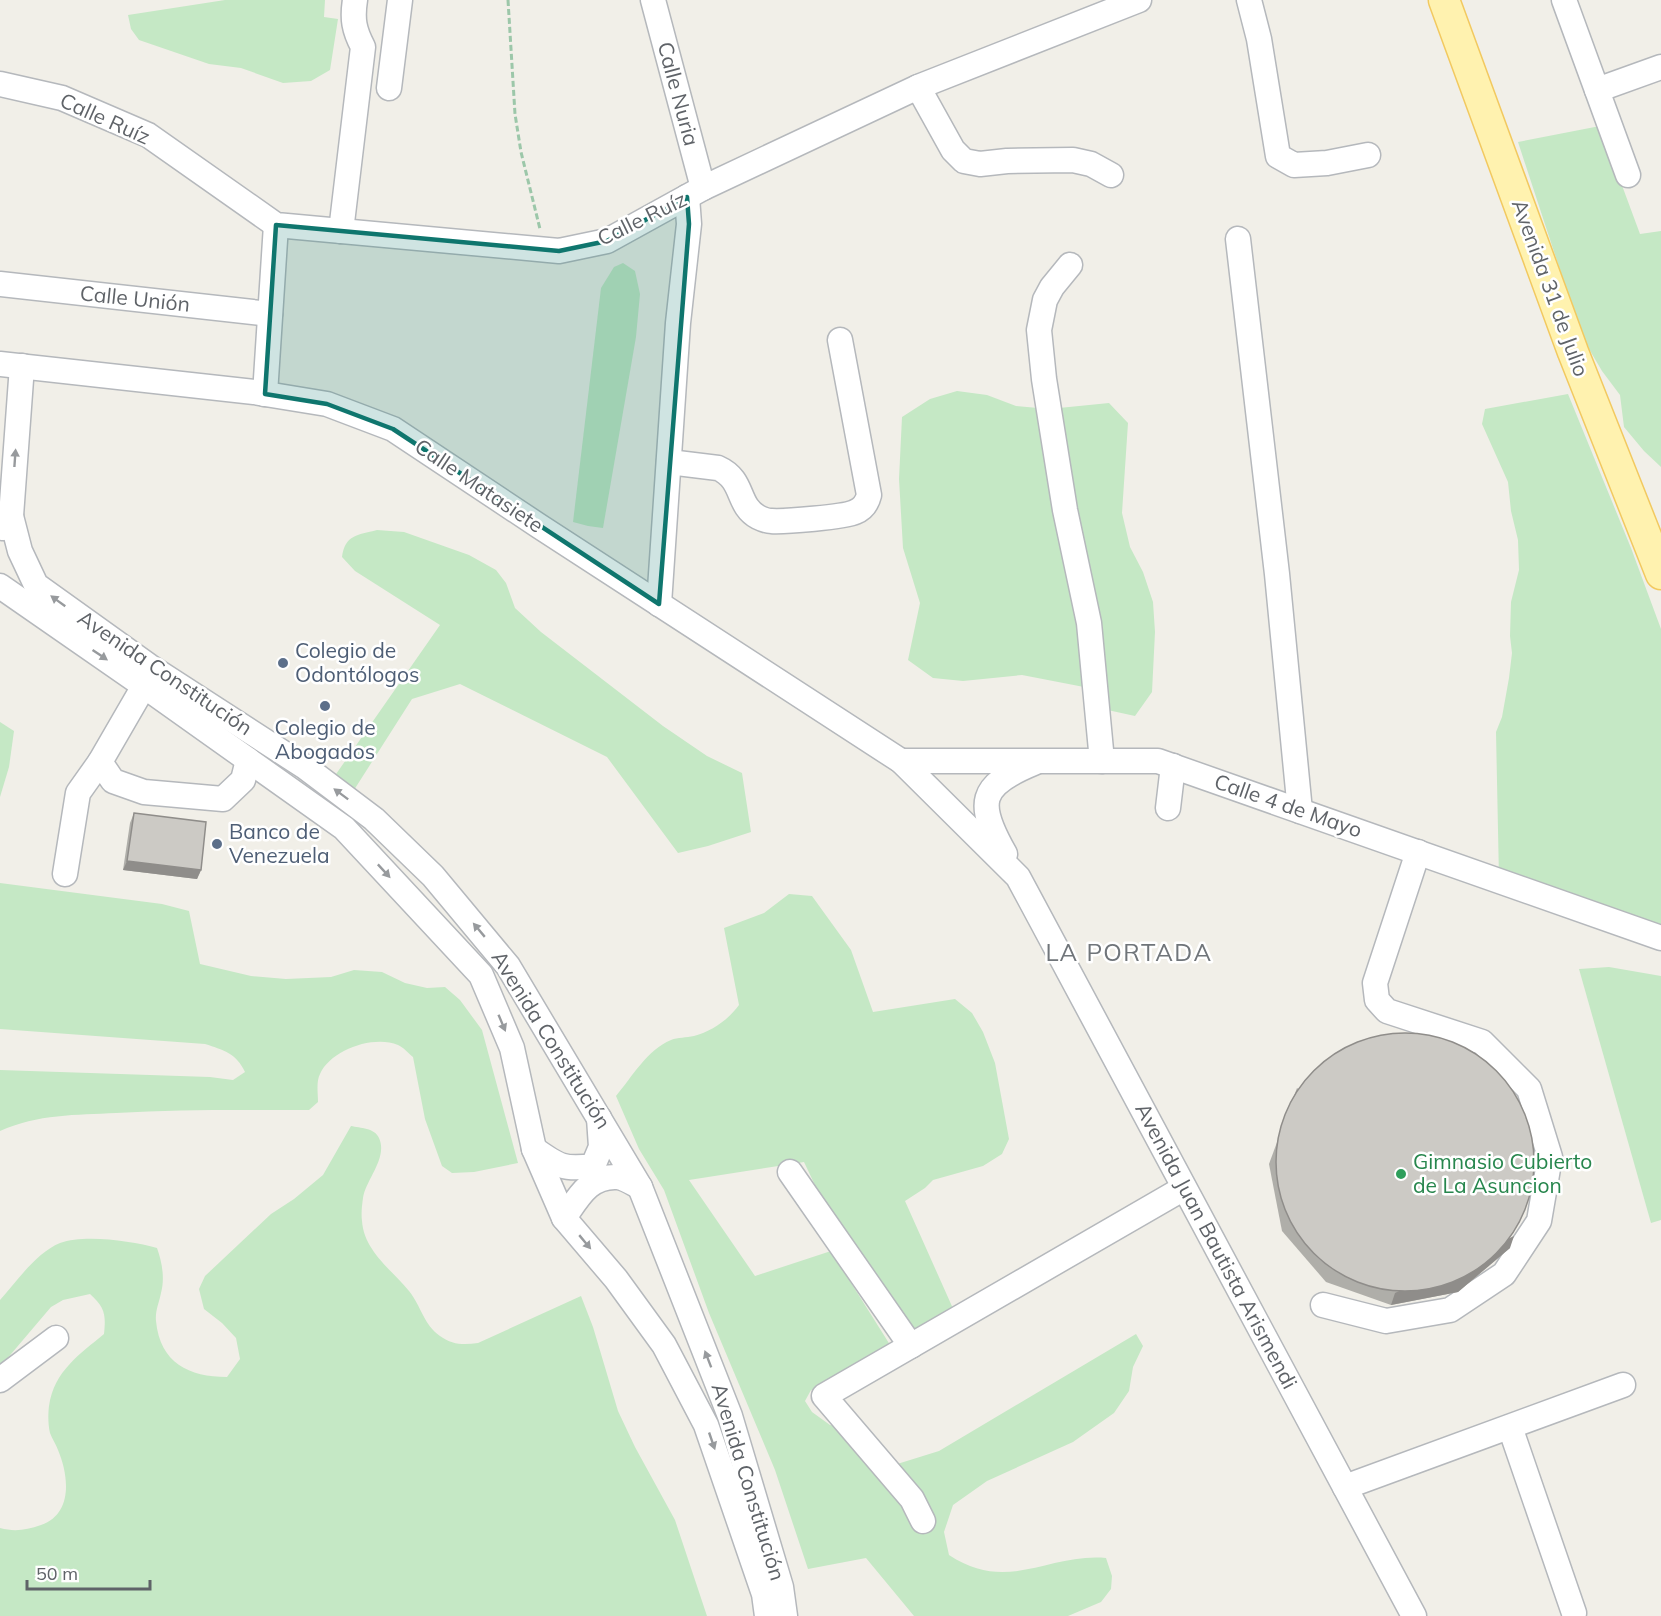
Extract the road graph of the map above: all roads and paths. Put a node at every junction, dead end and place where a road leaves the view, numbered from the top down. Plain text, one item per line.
1 (355, 0) edge
2 (400, 0) edge
3 (508, 0) edge
4 (653, 0) edge
5 (1139, 0) edge
6 (1249, 0) edge
7 (1444, 0) edge
8 (1564, 0) edge
9 (1661, 67) edge
10 (0, 84) edge
11 (918, 87) junction
12 (389, 88) dead end
13 (1597, 90) junction
14 (1368, 155) dead end
15 (1111, 175) dead end
16 (1628, 176) dead end
17 (695, 193) junction
18 (276, 225) junction
19 (341, 231) junction
20 (1238, 239) dead end
21 (544, 250) junction
22 (1070, 265) dead end
23 (0, 284) edge
24 (270, 314) junction
25 (840, 340) dead end
26 (11, 365) edge
27 (265, 394) junction
28 (669, 462) junction
29 (6, 524) edge
30 (1661, 574) edge
31 (36, 585) junction
32 (7, 591) edge
33 (659, 604) junction
34 (144, 686) junction
35 (248, 760) junction
36 (901, 760) junction
37 (1040, 761) junction
38 (1102, 761) junction
39 (100, 762) junction
40 (1173, 766) junction
41 (1168, 808) dead end
42 (1300, 810) junction
43 (1418, 852) junction
44 (65, 874) dead end
45 (1018, 877) junction
46 (1661, 938) edge
47 (599, 1115) junction
48 (534, 1149) junction
49 (790, 1172) dead end
50 (640, 1186) junction
51 (1184, 1188) junction
52 (564, 1218) junction
53 (1323, 1305) dead end
54 (56, 1338) dead end
55 (911, 1346) junction
56 (0, 1380) edge
57 (1623, 1385) dead end
58 (1510, 1427) junction
59 (1345, 1487) junction
60 (923, 1521) dead end
61 (1574, 1613) dead end
62 (767, 1616) edge
63 (785, 1616) edge
64 (1414, 1616) edge

1 - 19 street
2 - 12 street
3 - 21 path
4 - 17 street, Calle Nuria
5 - 11 street, Calle Ruíz
6 - 14 street
7 - 30 main road, Avenida 31 de Julio
8 - 13 street
9 - 13 street
10 - 18 street, Calle Ruíz
11 - 15 street
11 - 17 street, Calle Ruíz
13 - 16 street
17 - 21 street, Calle Ruíz
17 - 28 street, Calle Nuria
18 - 19 street, Calle Ruíz
18 - 24 street
19 - 21 street, Calle Ruíz
20 - 42 street
22 - 38 street
23 - 24 street, Calle Unión
24 - 27 street
25 - 28 street
26 - 27 street, Calle Matasiete
29 -> 26 street, Avenida Constitución
27 - 33 street, Calle Matasiete
28 - 33 street, Calle Nuria
29 - 31 street, Avenida Constitución
31 - 32 street
47 -> 31 street, Avenida Constitución
32 -> 34 street, Avenida Constitución
33 - 36 street, Calle Matasiete
34 - 35 street, Avenida Constitución
34 - 39 street
35 - 39 street
35 -> 48 street, Avenida Constitución
36 - 37 street, Calle 4 de Mayo
36 - 45 street, Avenida Juan Bautista Arismendi
37 - 38 street, Calle 4 de Mayo
37 - 45 street, Avenida Juan Bautista Arismendi
38 - 40 street, Calle 4 de Mayo
39 - 44 street
40 - 41 street
40 - 42 street, Calle 4 de Mayo
42 - 43 street, Calle 4 de Mayo
43 - 46 street, Calle 4 de Mayo
43 - 53 street
45 - 51 street, Avenida Juan Bautista Arismendi
47 - 48 street
47 - 50 street, Avenida Constitución
48 - 52 street, Avenida Constitución
49 - 55 street
50 - 52 street
63 -> 50 street, Avenida Constitución
51 - 55 street
51 - 59 street, Avenida Juan Bautista Arismendi
52 -> 62 street, Avenida Constitución
54 - 56 street
55 - 60 street
57 - 58 street
58 - 59 street
58 - 61 street
59 - 64 street, Avenida Juan Bautista Arismendi

